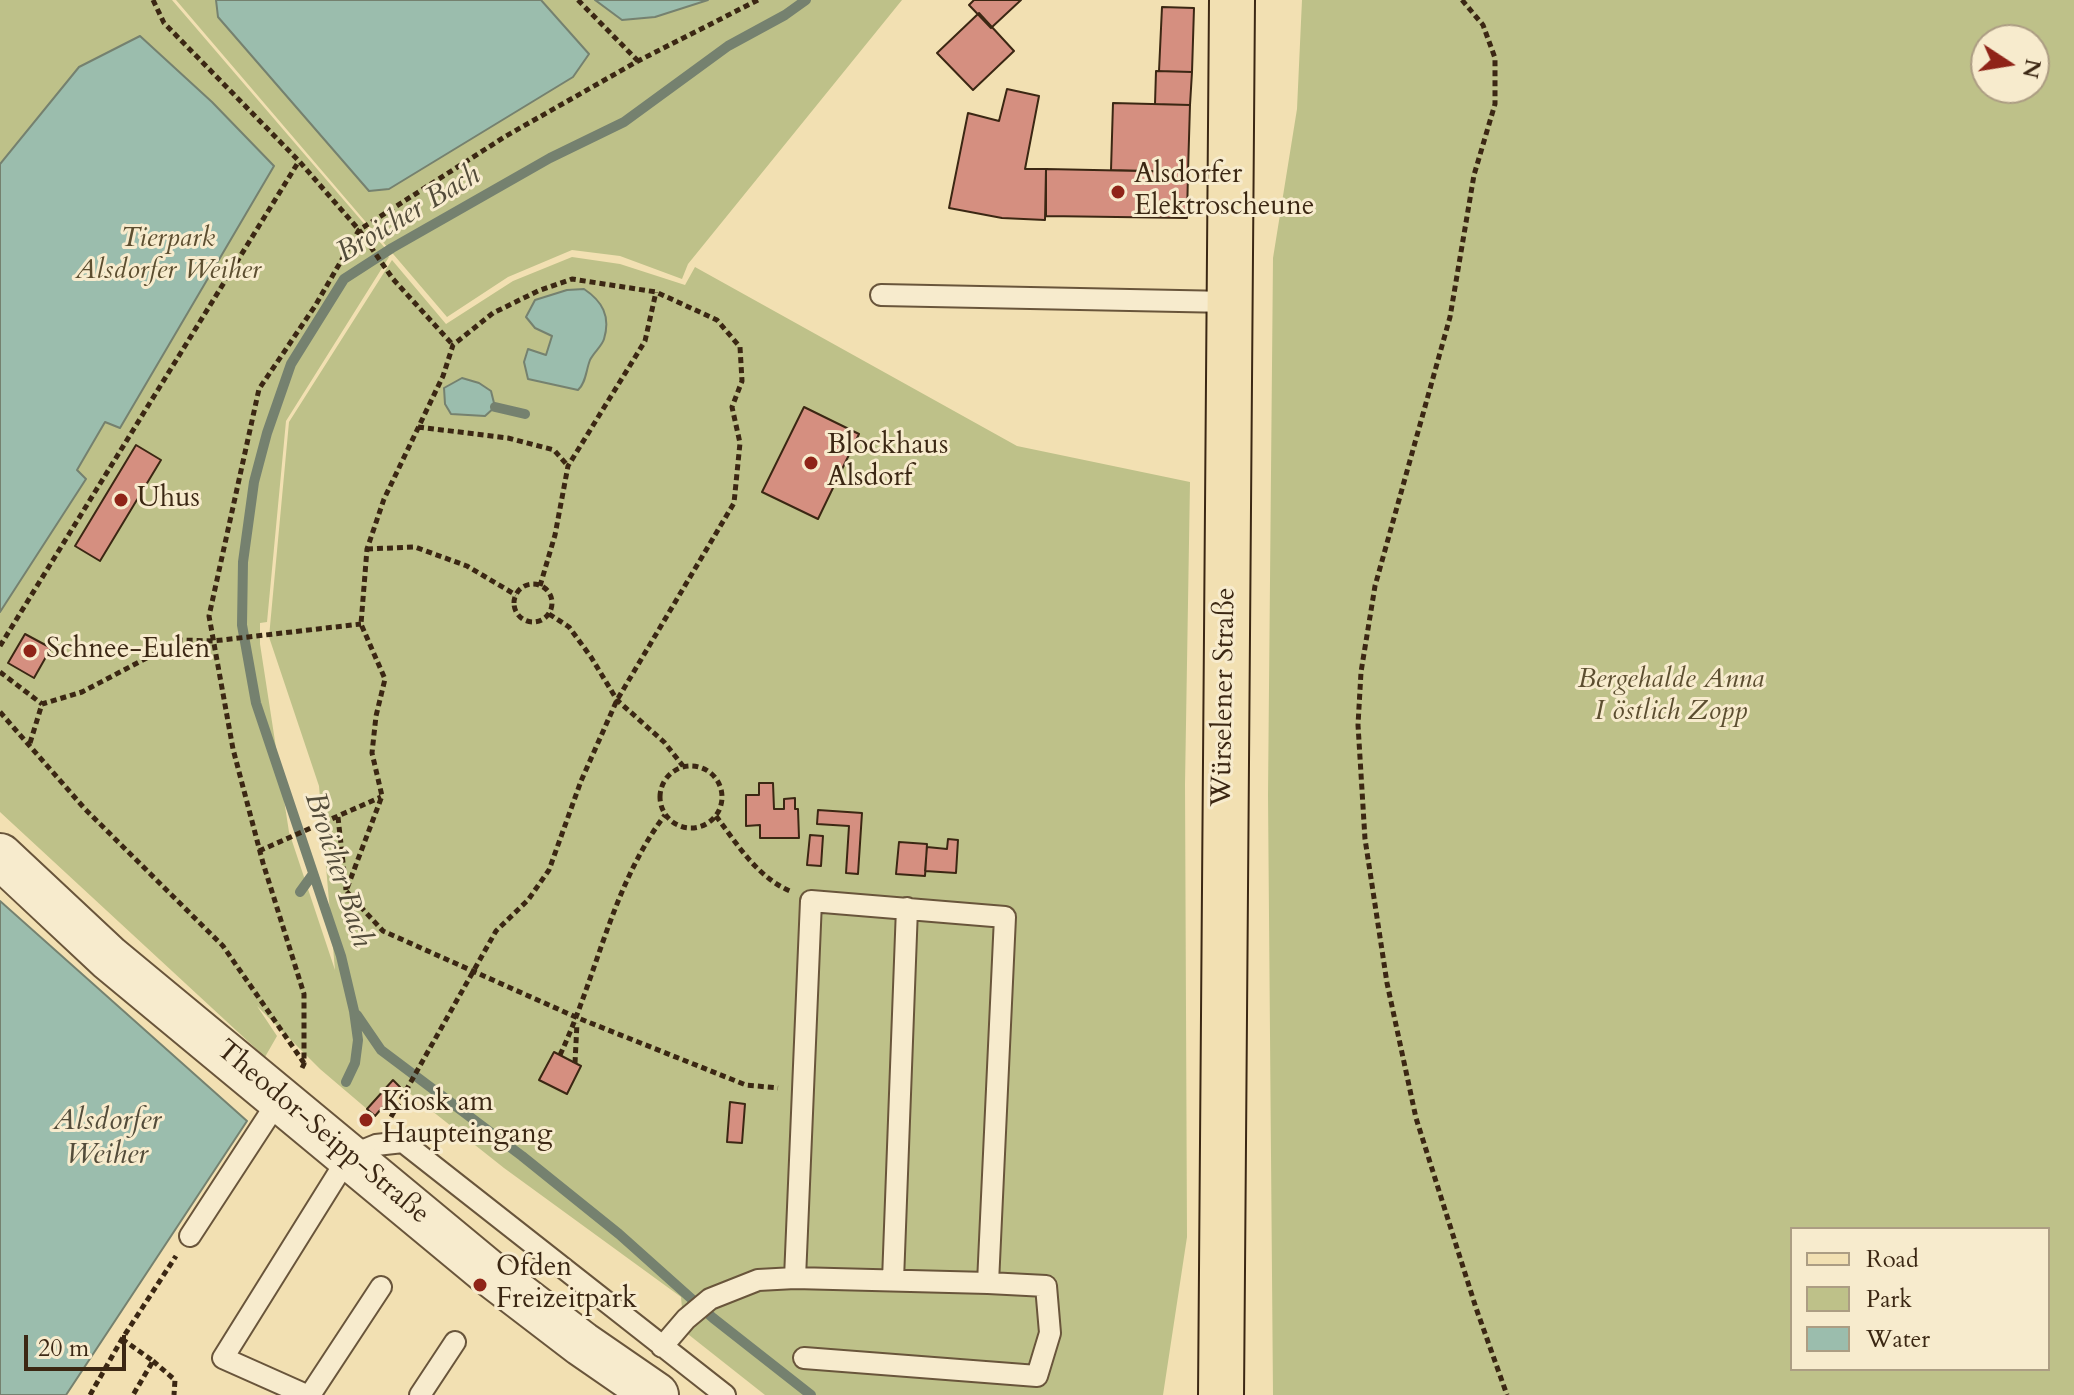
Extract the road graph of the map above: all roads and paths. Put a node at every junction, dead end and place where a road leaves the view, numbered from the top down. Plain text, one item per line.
1 (153, 0) edge
2 (578, 0) edge
3 (758, 0) edge
4 (1232, 0) edge
5 (1462, 0) edge
6 (638, 61) junction
7 (299, 161) junction
8 (359, 230) junction
9 (656, 292) junction
10 (881, 295) dead end
11 (1229, 302) junction
12 (453, 345) junction
13 (418, 427) junction
14 (568, 466) junction
15 (367, 549) junction
16 (540, 586) junction
17 (516, 595) junction
18 (549, 614) junction
19 (361, 624) junction
20 (213, 641) junction
21 (0, 646) edge
22 (0, 672) edge
23 (617, 700) junction
24 (42, 704) junction
25 (0, 712) edge
26 (30, 744) junction
27 (683, 766) junction
28 (382, 796) junction
29 (665, 815) junction
30 (716, 816) junction
31 (338, 817) junction
32 (259, 851) junction
33 (0, 856) edge
34 (346, 891) junction
35 (811, 901) junction
36 (907, 908) junction
37 (474, 972) junction
38 (578, 1018) junction
39 (560, 1055) dead end
40 (575, 1063) dead end
41 (408, 1086) dead end
42 (803, 1091) junction
43 (280, 1098) junction
44 (349, 1156) junction
45 (190, 1236) joint
46 (795, 1278) junction
47 (893, 1280) junction
48 (988, 1283) junction
49 (381, 1287) dead end
50 (122, 1339) junction
51 (1221, 1340) junction
52 (455, 1342) dead end
53 (662, 1347) junction
54 (804, 1358) dead end
55 (153, 1361) junction
56 (90, 1395) edge
57 (133, 1395) edge
58 (174, 1395) edge
59 (308, 1395) edge
60 (420, 1395) edge
61 (656, 1395) edge
62 (725, 1395) edge
63 (1206, 1395) edge
64 (1221, 1395) edge
65 (1507, 1395) edge

1 - 7 path
2 - 6 path
3 - 6 path
4 - 11 main road, Würselener Straße
5 - 65 path
6 - 8 path
7 - 8 path
7 - 21 path
8 - 12 path
8 - 20 path
9 - 12 path
9 - 14 path
9 - 23 path
10 - 11 lane
11 - 51 main road, Würselener Straße
12 - 13 path
13 - 14 path
13 - 15 path
14 - 16 path
15 - 17 path
15 - 19 path
16 - 17 path
16 - 18 path
17 - 18 path
18 - 23 path
19 - 20 path
19 - 28 path
20 - 24 path
20 - 32 path
22 - 24 path
23 - 27 path
23 - 37 path
24 - 26 path
25 - 26 path
26 - 32 path
27 - 29 path
27 - 30 path
28 - 31 path
28 - 34 path
29 - 30 path
29 - 38 path
30 - 35 path
31 - 32 path
31 - 34 path
33 - 43 street, Theodor-Seipp-Straße
34 - 37 path
35 - 36 lane
35 - 42 lane
36 - 47 lane
36 - 48 lane
37 - 38 path
37 - 41 path
38 - 39 path
38 - 40 path
38 - 42 path
42 - 46 lane
43 - 44 street, Theodor-Seipp-Straße
43 - 45 lane
44 - 53 lane
44 - 59 lane
44 - 61 street, Theodor-Seipp-Straße
45 - 50 path
46 - 47 lane
46 - 53 lane
47 - 48 lane
48 - 54 lane
49 - 59 lane
50 - 55 path
50 - 56 path
51 - 63 street
51 - 64 main road, Würselener Straße
52 - 60 lane
53 - 62 lane
55 - 57 path
55 - 58 path

